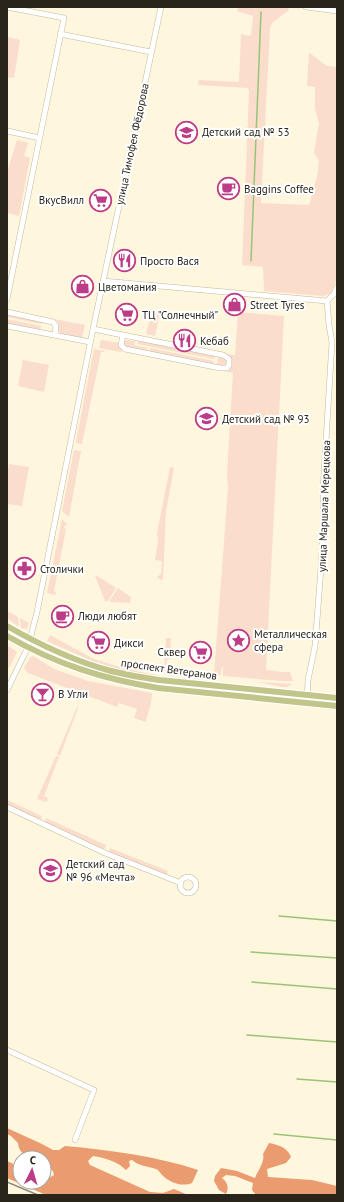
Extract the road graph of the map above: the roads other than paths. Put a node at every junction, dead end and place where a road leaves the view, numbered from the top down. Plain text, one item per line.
1 (7, 7) edge
2 (161, 7) edge
3 (306, 7) edge
4 (337, 11) edge
5 (60, 34) junction
6 (151, 52) junction
7 (7, 131) edge
8 (40, 138) junction
9 (103, 281) junction
10 (337, 287) edge
11 (7, 299) edge
12 (327, 301) junction
13 (7, 312) edge
14 (7, 326) edge
15 (93, 329) junction
16 (55, 335) junction
17 (123, 335) junction
18 (90, 342) junction
19 (7, 626) edge
20 (7, 636) edge
21 (30, 640) junction
22 (28, 647) junction
23 (7, 690) edge
24 (307, 695) junction
25 (337, 698) edge
26 (307, 703) junction
27 (337, 706) edge
28 (7, 807) edge
29 (181, 883) dead end
30 (7, 1050) edge
31 (75, 1140) dead end

1 - 5 street
2 - 6 street, улица Тимофея Фёдорова
3 - 4 street
5 - 6 street
5 - 8 street
6 - 9 street, улица Тимофея Фёдорова
7 - 8 street
8 - 11 street
9 - 12 street
9 - 15 street, улица Тимофея Фёдорова
10 - 12 street
12 - 24 street, улица Маршала Мерецкова
13 - 16 street
14 - 16 street
15 - 17 street
15 - 18 street, улица Тимофея Фёдорова
16 - 18 street
17 - 17 street
18 - 21 street, улица Тимофея Фёдорова
19 - 21 main road, проспект Ветеранов
20 - 22 main road, проспект Ветеранов
21 - 22 street, улица Тимофея Фёдорова
21 - 24 main road, проспект Ветеранов
22 - 23 street, улица Тимофея Фёдорова
22 - 26 main road, проспект Ветеранов
24 - 25 main road, проспект Ветеранов
24 - 26 street, улица Маршала Мерецкова
26 - 27 main road, проспект Ветеранов
28 - 29 street
30 - 31 street

